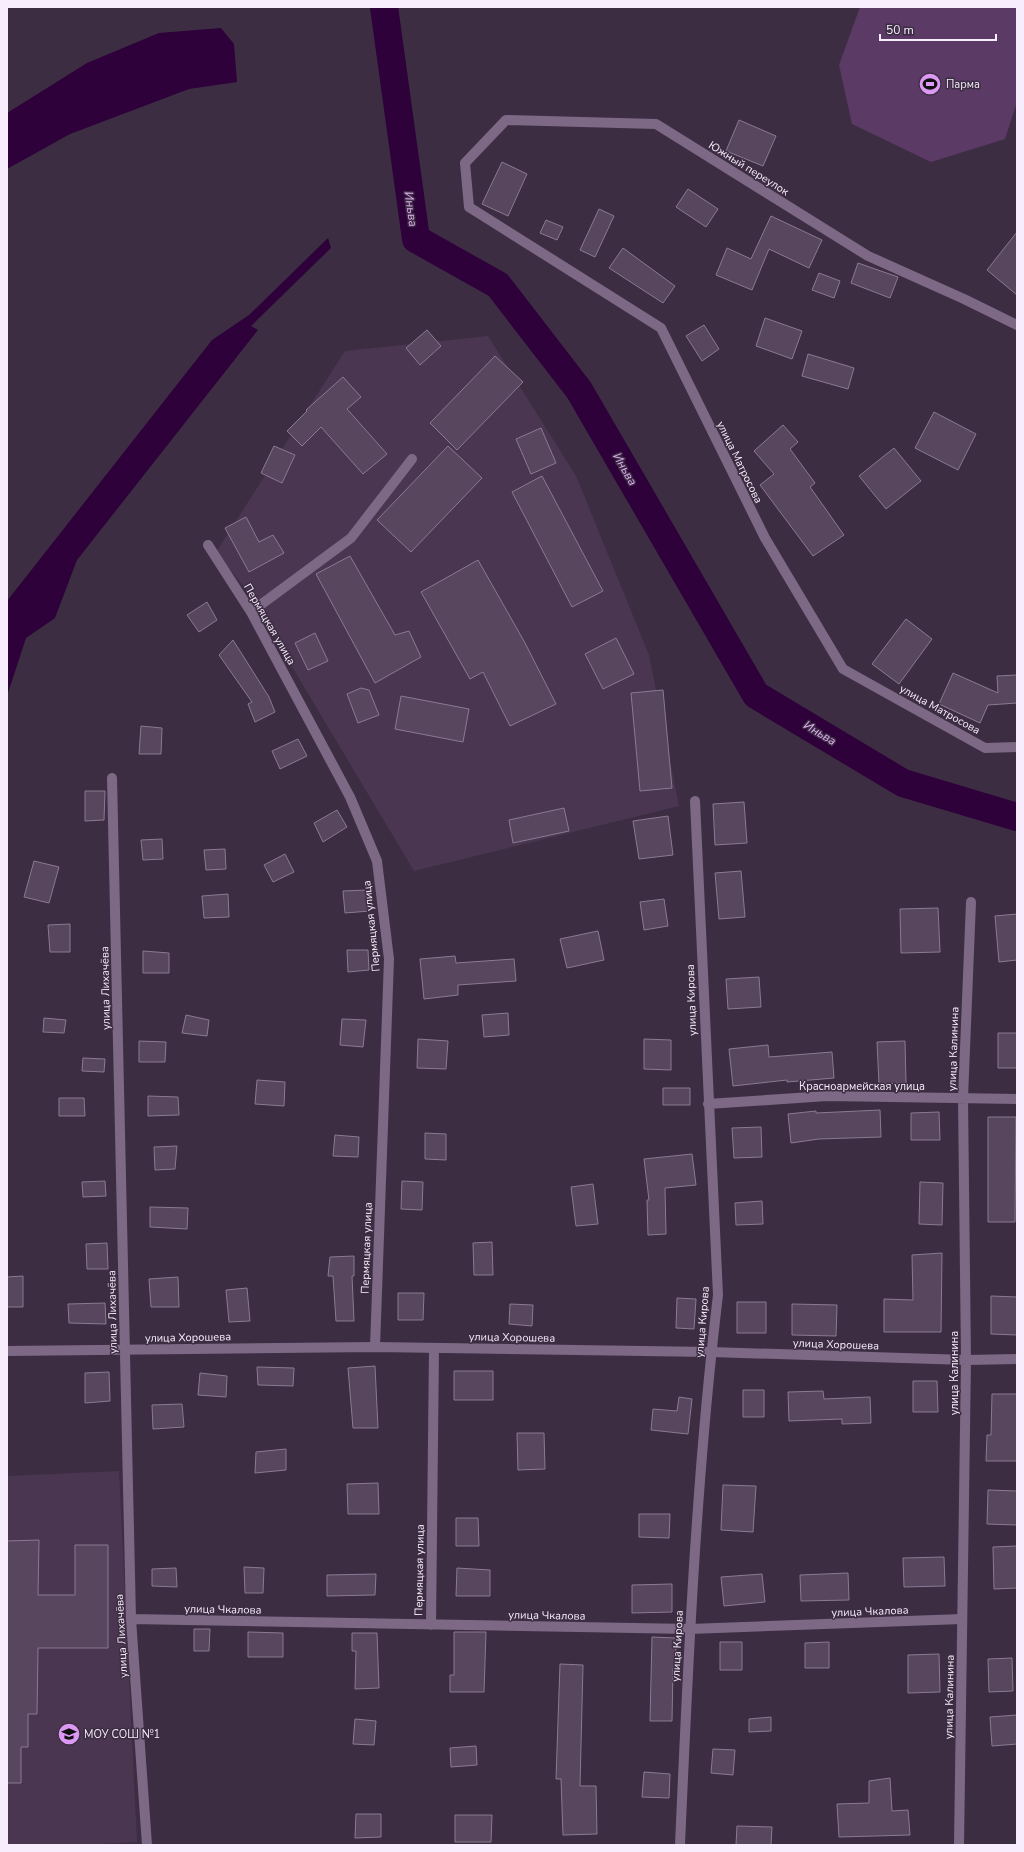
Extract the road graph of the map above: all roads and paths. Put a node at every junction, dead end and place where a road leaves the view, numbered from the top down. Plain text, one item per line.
1 (465, 163) joint
2 (1017, 325) edge
3 (412, 459) dead end
4 (208, 545) dead end
5 (251, 612) junction
6 (1017, 748) edge
7 (112, 778) dead end
8 (695, 801) dead end
9 (971, 902) dead end
10 (963, 1098) junction
11 (1017, 1099) edge
12 (708, 1104) junction
13 (375, 1347) junction
14 (434, 1348) junction
15 (125, 1350) junction
16 (7, 1351) edge
17 (711, 1352) junction
18 (1017, 1359) edge
19 (966, 1360) junction
20 (131, 1619) junction
21 (962, 1620) junction
22 (431, 1625) junction
23 (690, 1629) junction
24 (147, 1845) edge
25 (680, 1845) edge
26 (960, 1845) edge

1 - 2 street, Южный переулок
1 - 6 street, улица Матросова
3 - 5 street
4 - 5 street, Пермяцкая улица
5 - 13 street, Пермяцкая улица
7 - 15 street, улица Лихачёва
8 - 12 street, улица Кирова
9 - 10 street, улица Калинина
10 - 11 street, Красноармейская улица
10 - 12 street, Красноармейская улица
10 - 19 street, улица Калинина
12 - 17 street, улица Кирова
13 - 14 street, улица Хорошева
13 - 15 street, улица Хорошева
14 - 17 street, улица Хорошева
14 - 22 street, Пермяцкая улица
15 - 16 street, улица Хорошева
15 - 20 street, улица Лихачёва
17 - 19 street, улица Хорошева
17 - 23 street, улица Кирова
18 - 19 street, улица Хорошева
19 - 21 street, улица Калинина
20 - 22 street, улица Чкалова
20 - 24 street, улица Лихачёва
21 - 23 street, улица Чкалова
21 - 26 street, улица Калинина
22 - 23 street, улица Чкалова
23 - 25 street, улица Кирова

